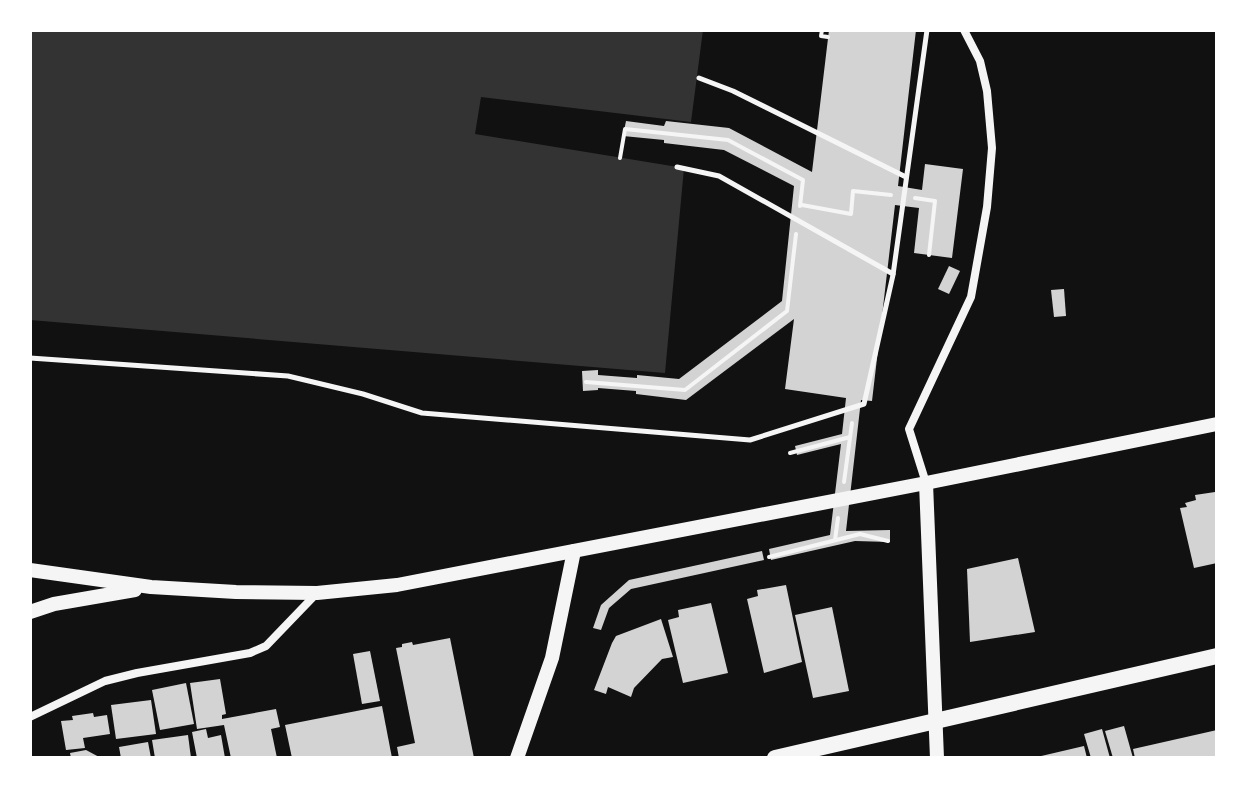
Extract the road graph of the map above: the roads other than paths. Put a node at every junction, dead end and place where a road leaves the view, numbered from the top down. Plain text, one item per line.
1 (927, 30) edge
2 (964, 30) edge
3 (699, 78) dead end
4 (677, 167) dead end
5 (906, 177) junction
6 (893, 275) junction
7 (30, 358) edge
8 (1217, 424) edge
9 (926, 483) junction
10 (574, 551) junction
11 (30, 570) edge
12 (151, 587) junction
13 (317, 593) junction
14 (30, 612) edge
15 (1217, 656) edge
16 (30, 717) edge
17 (936, 721) junction
18 (517, 758) edge
19 (776, 758) edge
20 (937, 758) edge

1 - 5 lane
2 - 9 street
3 - 5 lane
4 - 6 lane
5 - 6 lane
6 - 7 lane
8 - 9 street
9 - 10 street
9 - 17 street
10 - 13 street
10 - 18 street
11 - 12 street
12 - 13 street
12 - 14 street
13 - 16 street
15 - 17 main road
17 - 19 main road
17 - 20 street

